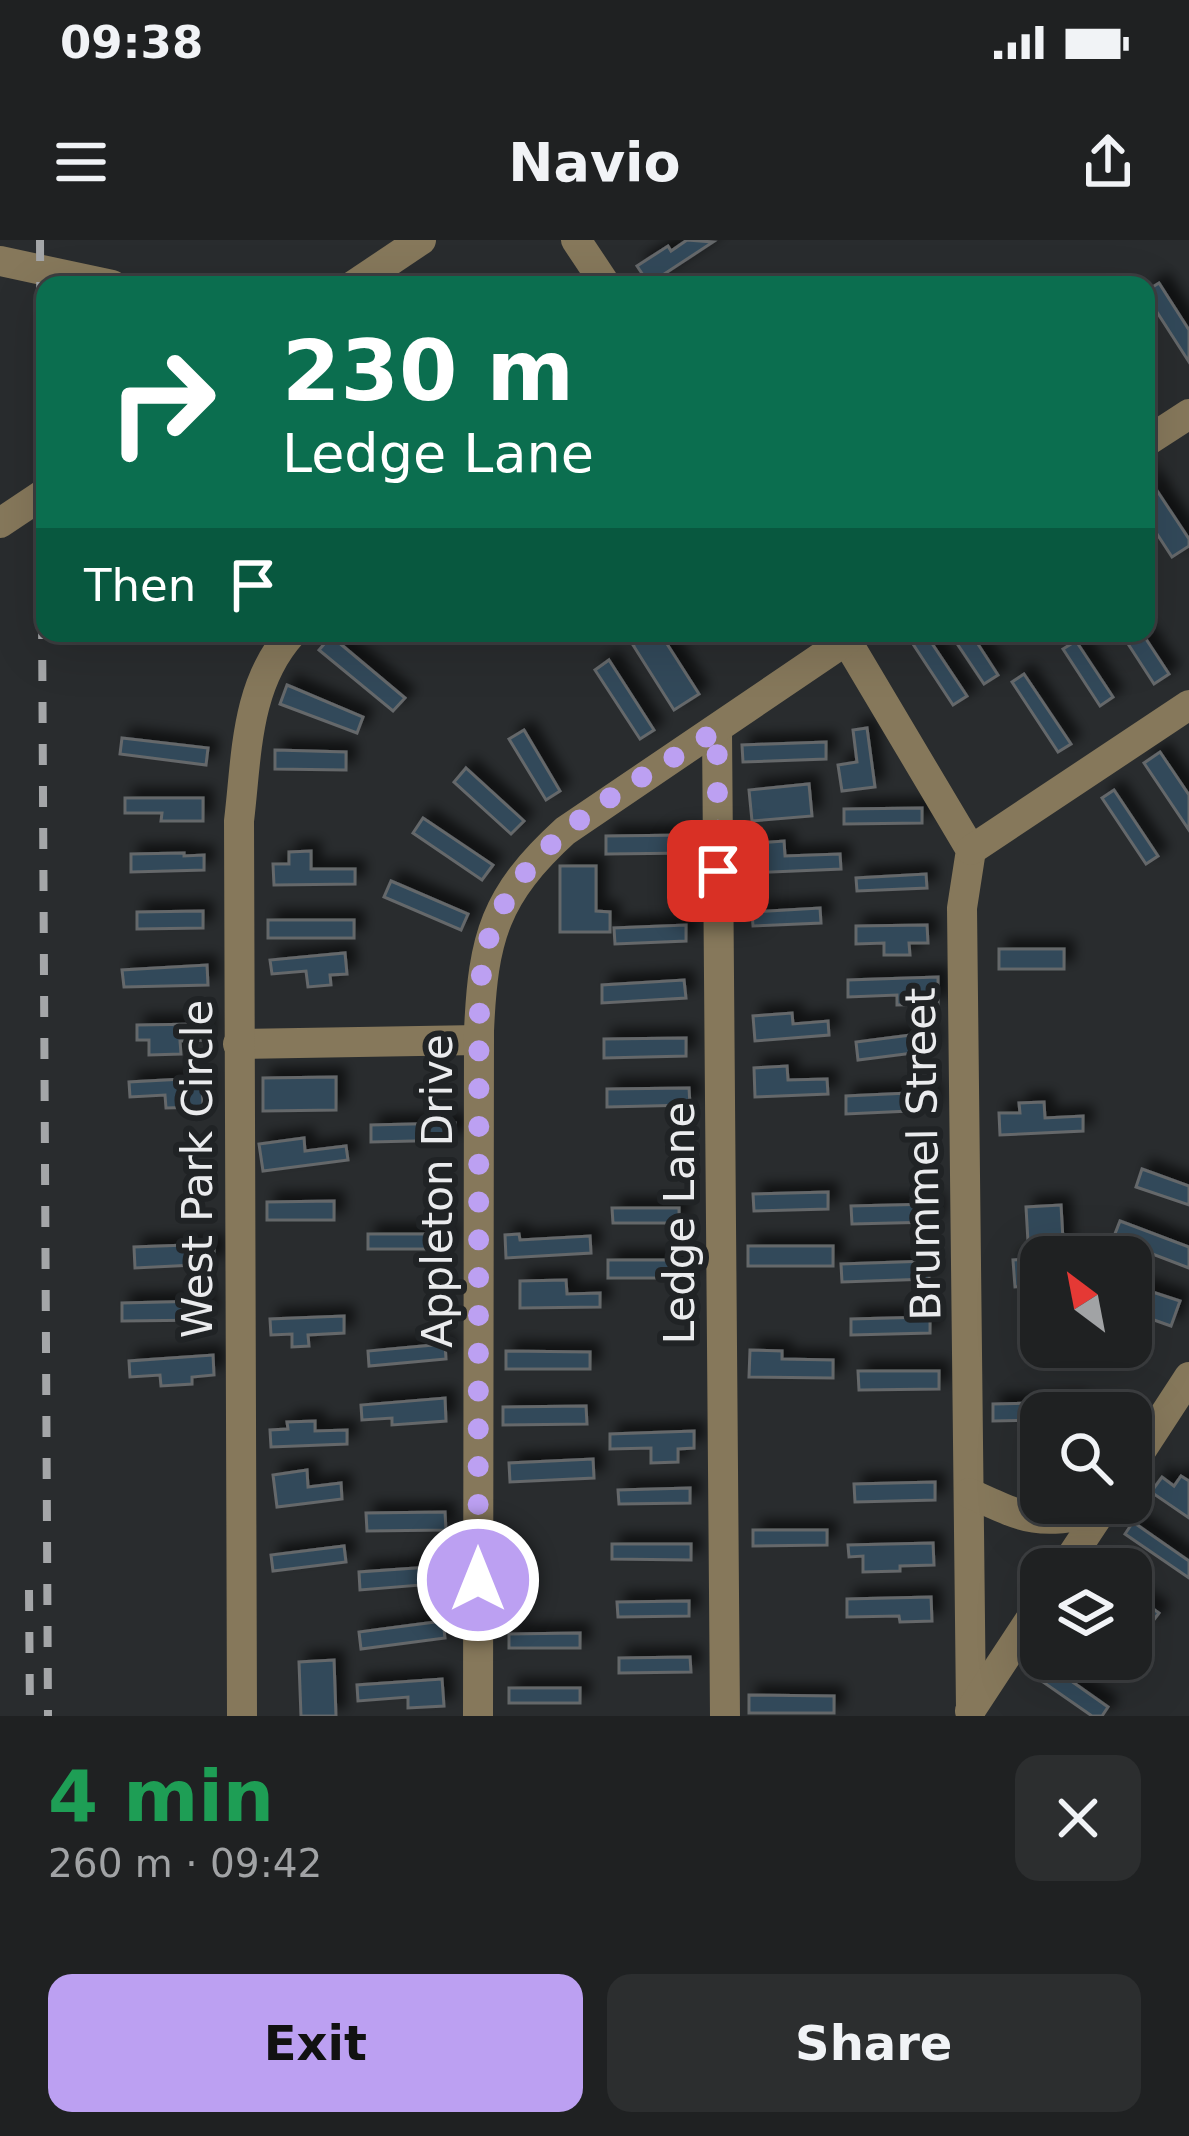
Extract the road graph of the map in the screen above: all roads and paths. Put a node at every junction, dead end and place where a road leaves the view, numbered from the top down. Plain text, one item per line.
1 (421, 240) edge
2 (576, 240) edge
3 (0, 261) edge
4 (70, 276) edge
5 (367, 276) edge
6 (600, 276) edge
7 (1189, 414) edge
8 (1155, 436) edge
9 (36, 500) edge
10 (0, 523) edge
11 (284, 642) edge
12 (839, 642) edge
13 (853, 642) edge
14 (1189, 705) edge
15 (717, 730) junction
16 (971, 850) junction
17 (479, 1040) junction
18 (238, 1044) junction
19 (1189, 1377) edge
20 (1152, 1434) edge
21 (969, 1493) junction
22 (1020, 1516) edge
23 (1020, 1635) edge
24 (969, 1713) edge
25 (242, 1716) edge
26 (478, 1716) edge
27 (725, 1716) edge

1 - 5 street
2 - 6 street
3 - 4 street
7 - 8 street
9 - 10 street
11 - 18 street, West Park Circle
12 - 15 street, Appleton Drive
13 - 16 street
14 - 16 street
15 - 17 street, Appleton Drive
15 - 27 street, Ledge Lane
16 - 21 street, Brummel Street
17 - 18 street
17 - 26 street, Appleton Drive
18 - 25 street, West Park Circle
19 - 20 street
21 - 22 street
21 - 24 street, Brummel Street
23 - 24 street

